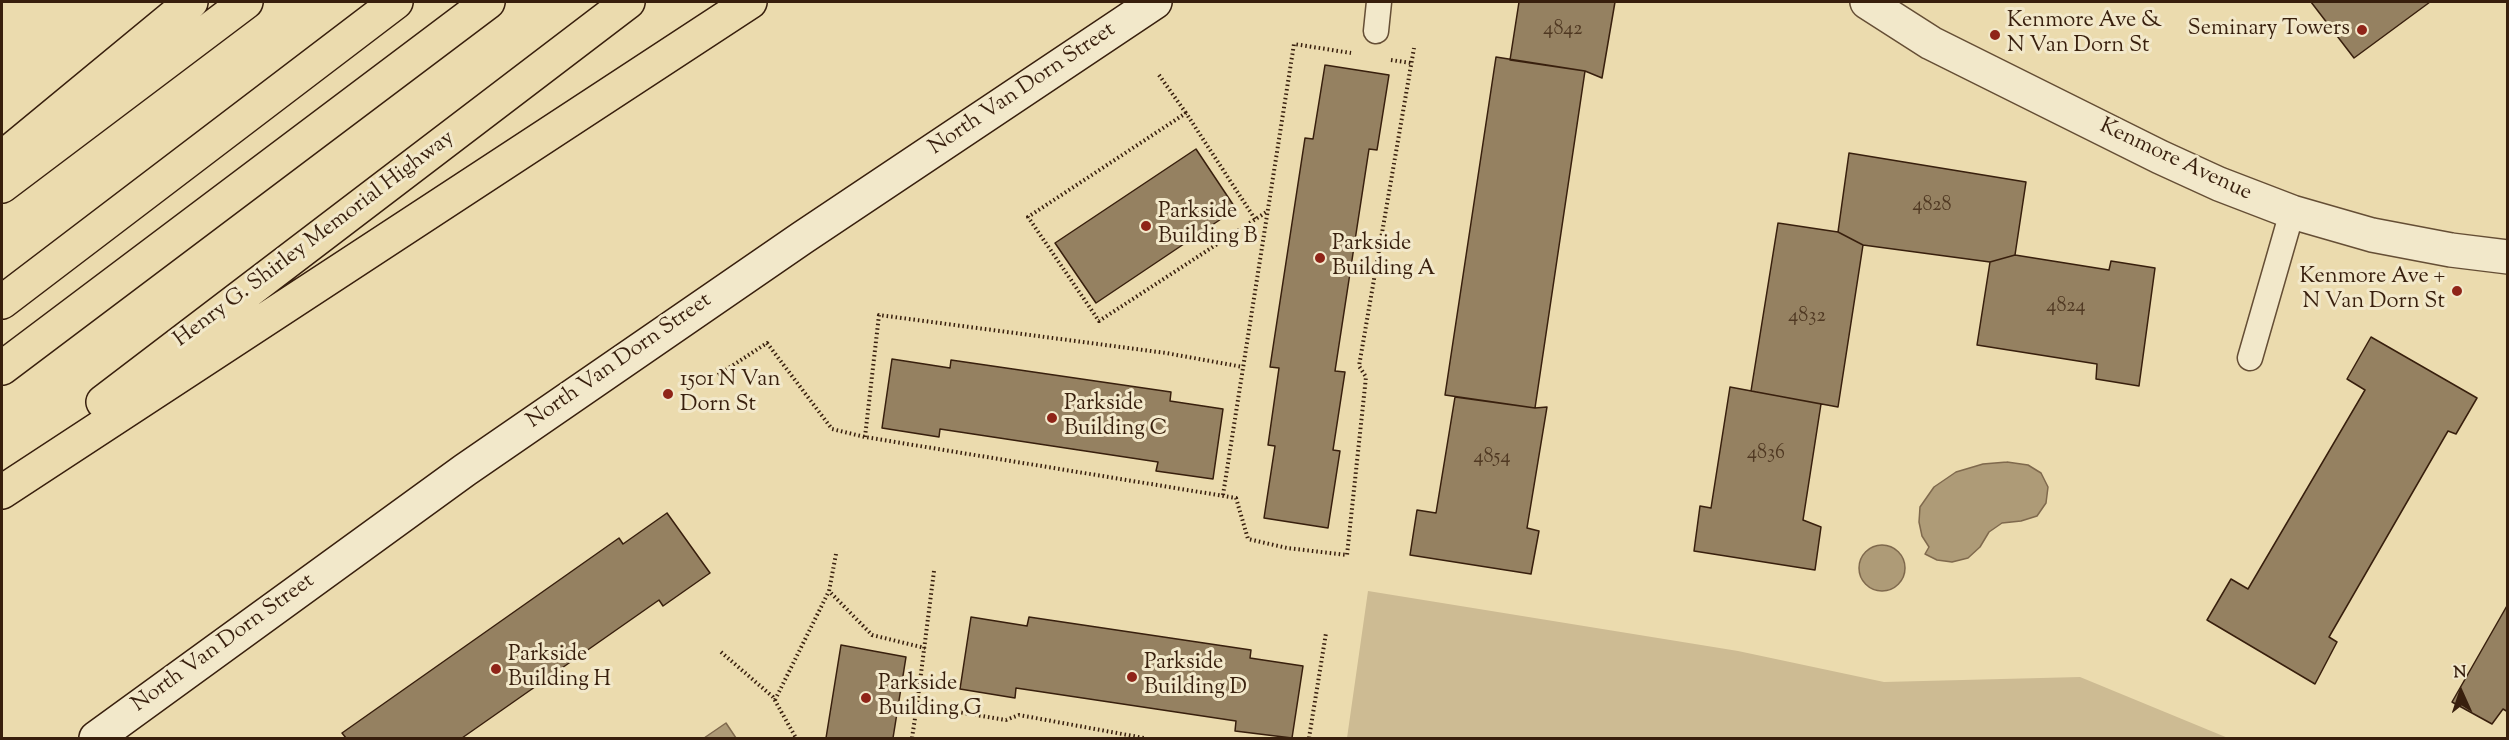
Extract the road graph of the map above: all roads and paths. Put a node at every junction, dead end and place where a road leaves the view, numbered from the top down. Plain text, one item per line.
1 (191, 2) edge
2 (246, 2) edge
3 (396, 2) edge
4 (488, 2) edge
5 (628, 2) edge
6 (750, 2) edge
7 (1155, 2) edge
8 (1379, 2) edge
9 (1867, 2) edge
10 (1376, 31) dead end
11 (1414, 48) dead end
12 (1355, 54) dead end
13 (1386, 59) dead end
14 (1411, 63) junction
15 (1159, 75) dead end
16 (1186, 114) junction
17 (2, 158) edge
18 (2, 186) edge
19 (1268, 211) junction
20 (2292, 212) junction
21 (1255, 219) dead end
22 (2508, 257) edge
23 (2, 302) edge
24 (2250, 358) dead end
25 (1243, 367) junction
26 (2, 368) edge
27 (718, 375) dead end
28 (865, 437) junction
29 (2, 479) edge
30 (2, 492) edge
31 (1223, 495) junction
32 (836, 554) dead end
33 (934, 571) dead end
34 (829, 591) junction
35 (1326, 633) dead end
36 (925, 648) junction
37 (721, 652) dead end
38 (775, 700) junction
39 (917, 705) junction
40 (96, 738) edge
41 (796, 738) edge
42 (912, 738) edge
43 (1144, 738) edge
44 (1309, 738) edge

1 - 17 highway
2 - 18 highway
3 - 23 highway
4 - 26 highway
5 - 29 highway, Henry G. Shirley Memorial Highway
6 - 30 highway
7 - 40 main road, North Van Dorn Street
8 - 10 lane
9 - 20 main road, Kenmore Avenue
11 - 14 path
12 - 19 path
13 - 14 path
14 - 31 path
15 - 16 path
16 - 19 path
16 - 21 path
19 - 25 path
20 - 22 main road, Kenmore Avenue
20 - 24 lane
25 - 28 path
25 - 31 path
27 - 28 path
28 - 31 path
32 - 34 path
33 - 36 path
34 - 36 path
34 - 38 path
35 - 44 path
36 - 39 path
37 - 38 path
38 - 41 path
39 - 42 path
39 - 43 path

